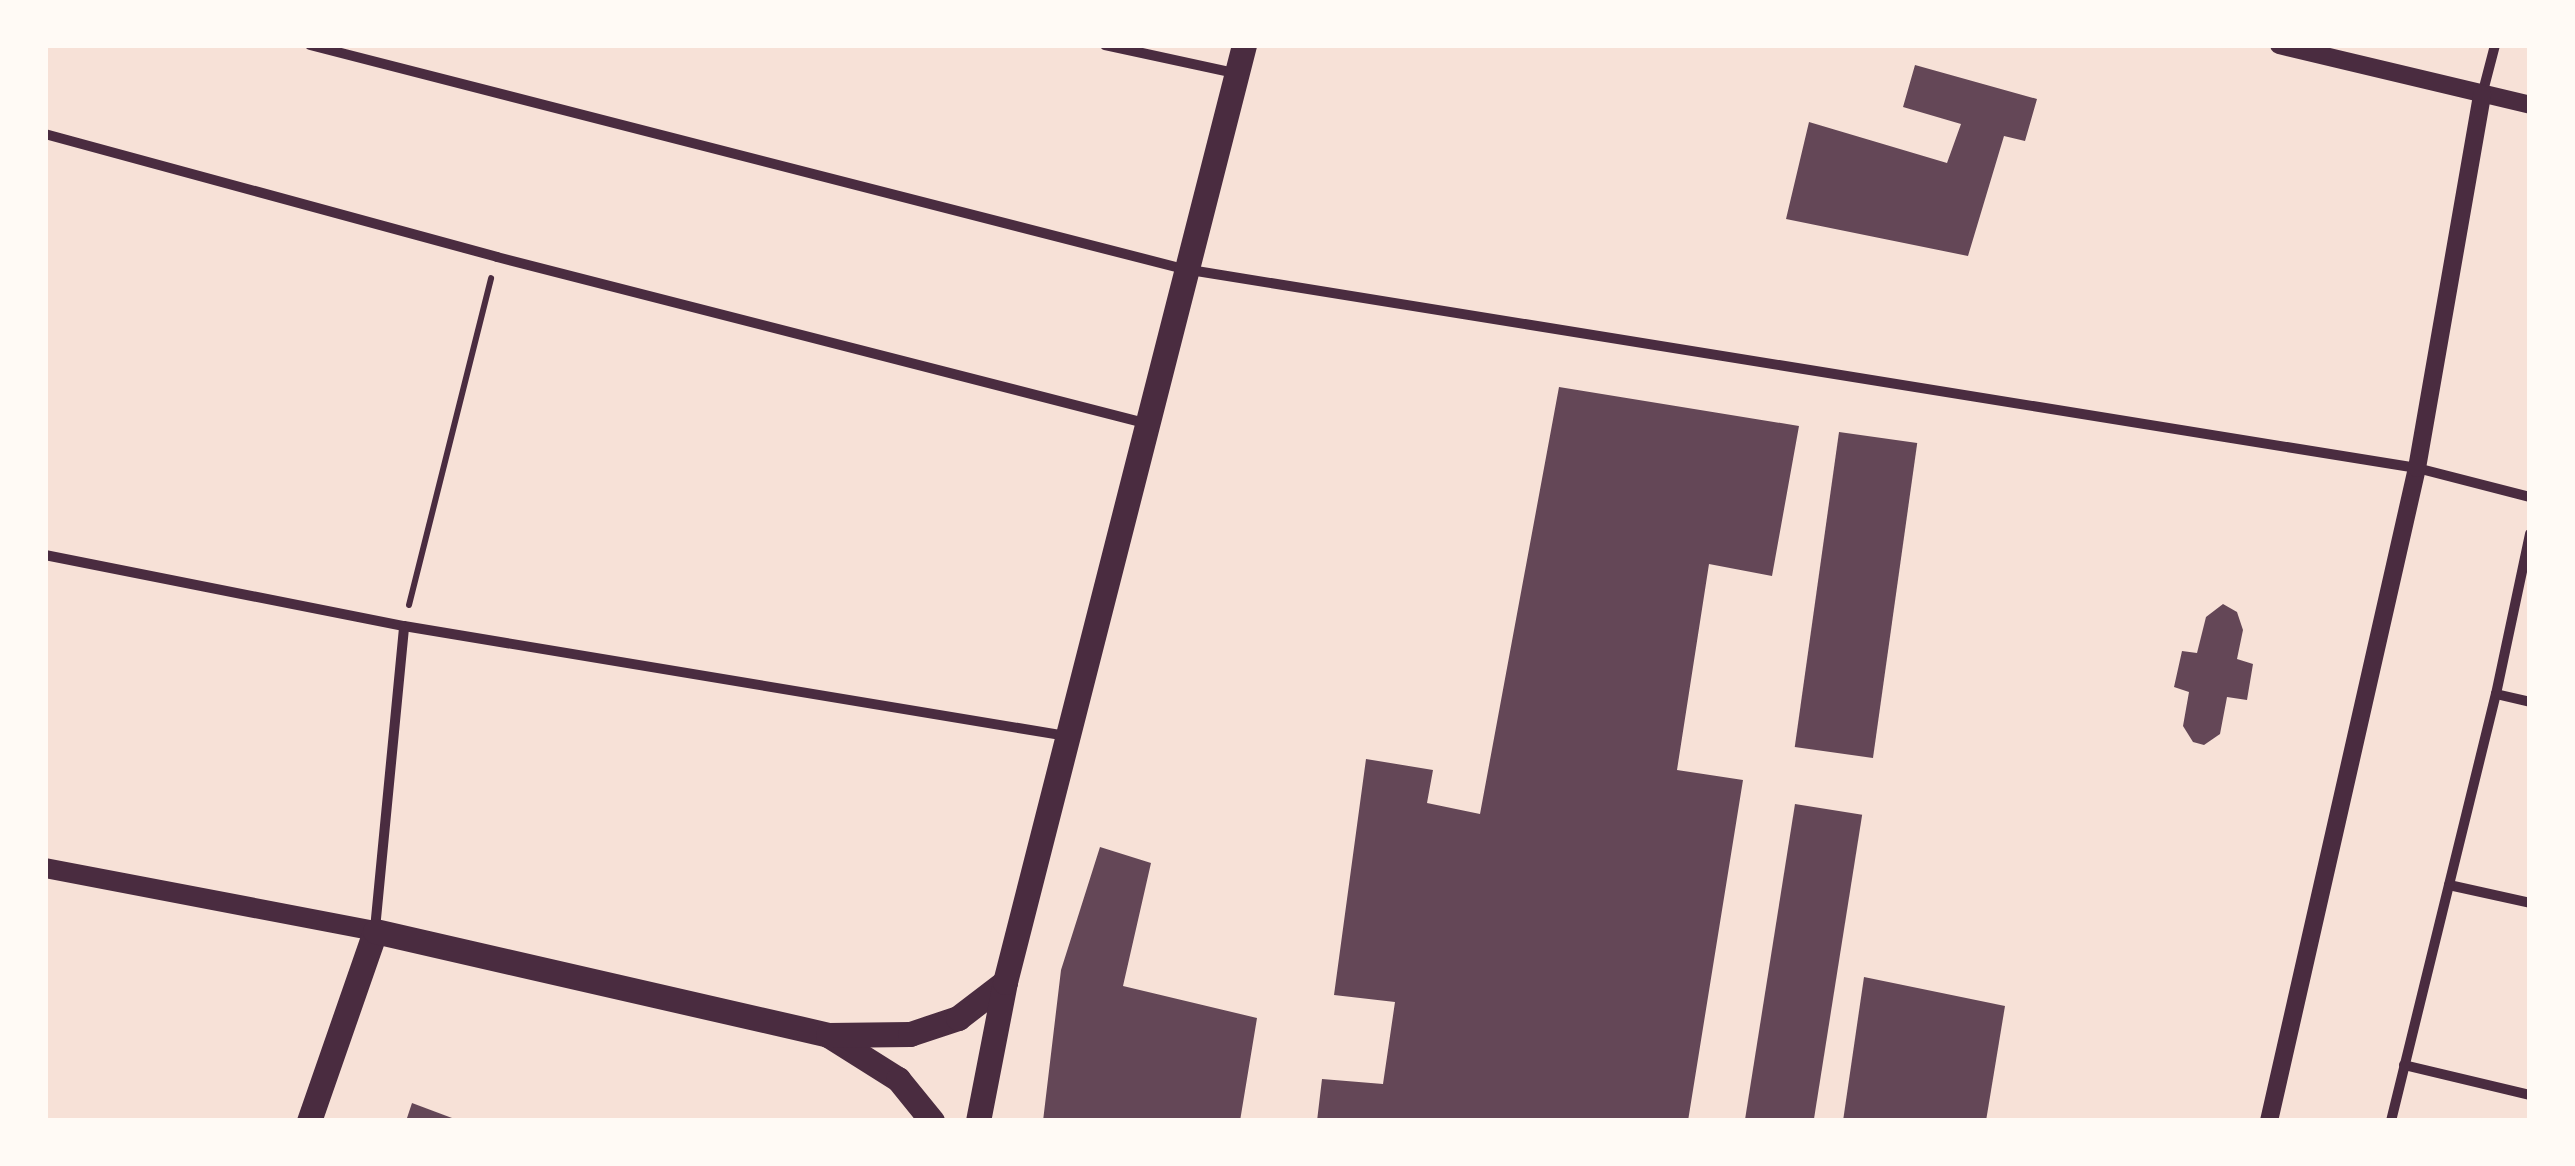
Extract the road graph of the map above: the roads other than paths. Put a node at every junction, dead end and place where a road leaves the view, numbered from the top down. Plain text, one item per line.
1 (310, 45) edge
2 (1105, 45) edge
3 (1244, 45) edge
4 (2279, 45) edge
5 (2495, 45) edge
6 (1236, 73) junction
7 (2482, 94) junction
8 (2530, 106) edge
9 (45, 134) edge
10 (1184, 269) junction
11 (1146, 424) junction
12 (2417, 468) junction
13 (2530, 498) edge
14 (2530, 534) edge
15 (45, 555) edge
16 (404, 626) junction
17 (2496, 694) junction
18 (2530, 702) edge
19 (1066, 736) junction
20 (45, 868) edge
21 (2449, 884) junction
22 (2530, 903) edge
23 (375, 931) junction
24 (1005, 982) junction
25 (828, 1035) junction
26 (2404, 1064) junction
27 (2530, 1094) edge
28 (309, 1121) edge
29 (932, 1121) edge
30 (978, 1121) edge
31 (2269, 1121) edge
32 (2391, 1121) edge

1 - 10 street
2 - 6 street
3 - 6 main road
4 - 7 street
5 - 7 street
6 - 10 main road
7 - 8 street
7 - 12 street
9 - 11 street
10 - 11 main road
10 - 12 street
11 - 19 main road
12 - 13 street
12 - 31 street
14 - 17 street
15 - 16 street
16 - 19 street
16 - 23 street
17 - 18 street
17 - 21 street
19 - 24 main road
20 - 23 main road
21 - 22 street
21 - 26 street
23 - 25 main road
23 - 28 main road
24 - 25 main road
24 - 30 main road
25 - 29 main road
26 - 27 street
26 - 32 street

